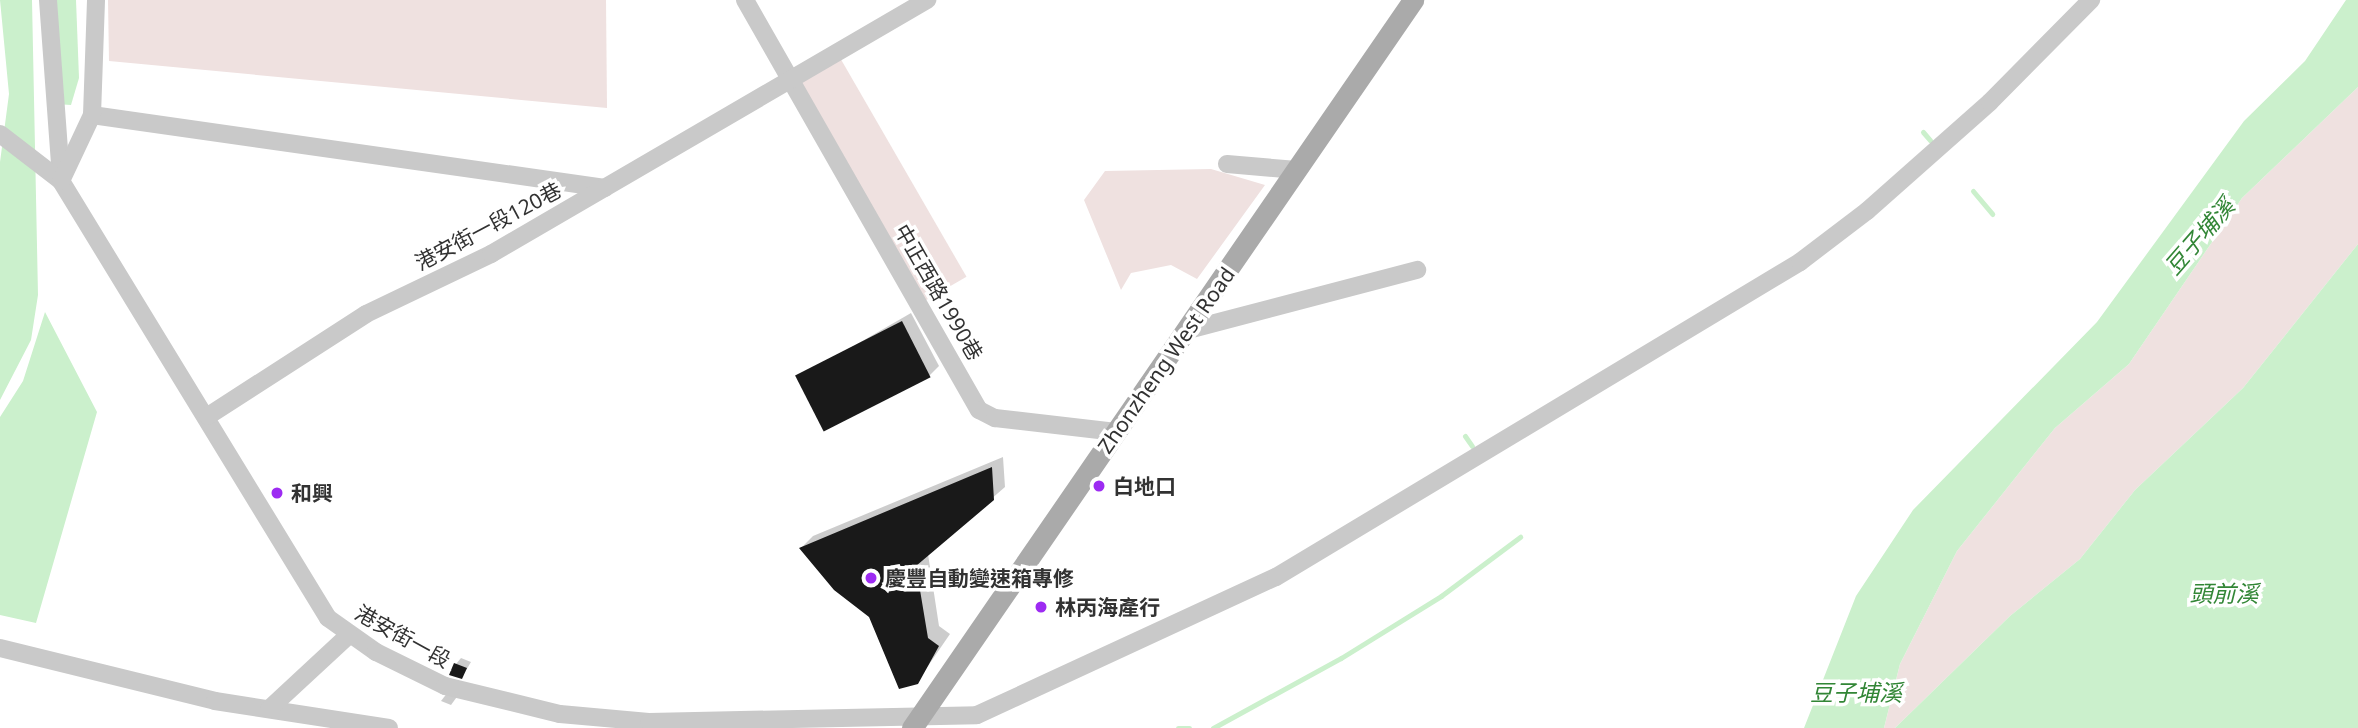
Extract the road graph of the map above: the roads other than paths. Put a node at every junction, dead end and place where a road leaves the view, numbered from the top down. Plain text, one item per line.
1 (48, 0) edge
2 (96, 0) edge
3 (745, 0) edge
4 (927, 0) edge
5 (1413, 0) edge
6 (2091, 0) edge
7 (789, 77) junction
8 (92, 115) junction
9 (0, 134) edge
10 (1227, 164) dead end
11 (1297, 170) junction
12 (61, 181) junction
13 (605, 188) junction
14 (1417, 270) dead end
15 (1188, 330) junction
16 (208, 416) junction
17 (1116, 432) junction
18 (349, 635) junction
19 (0, 648) edge
20 (269, 709) junction
21 (916, 723) edge
22 (648, 725) edge
23 (389, 728) edge

1 - 12 street
2 - 8 street
3 - 7 street, 中正西路1990巷
4 - 7 street, 港安街一段120巷
5 - 11 main road, Zhonzheng West Road
6 - 21 street, 港安街一段
7 - 13 street, 港安街一段120巷
7 - 17 street, 中正西路1990巷
8 - 12 street
8 - 13 street
9 - 12 street, 港安街一段
10 - 11 street
11 - 15 main road, Zhonzheng West Road
12 - 16 street, 港安街一段
13 - 16 street, 港安街一段120巷
14 - 15 street
15 - 17 main road, Zhonzheng West Road
16 - 18 street, 港安街一段
17 - 21 main road, Zhonzheng West Road
18 - 20 street
18 - 22 street, 港安街一段
19 - 20 street
20 - 23 street
21 - 22 street, 港安街一段

